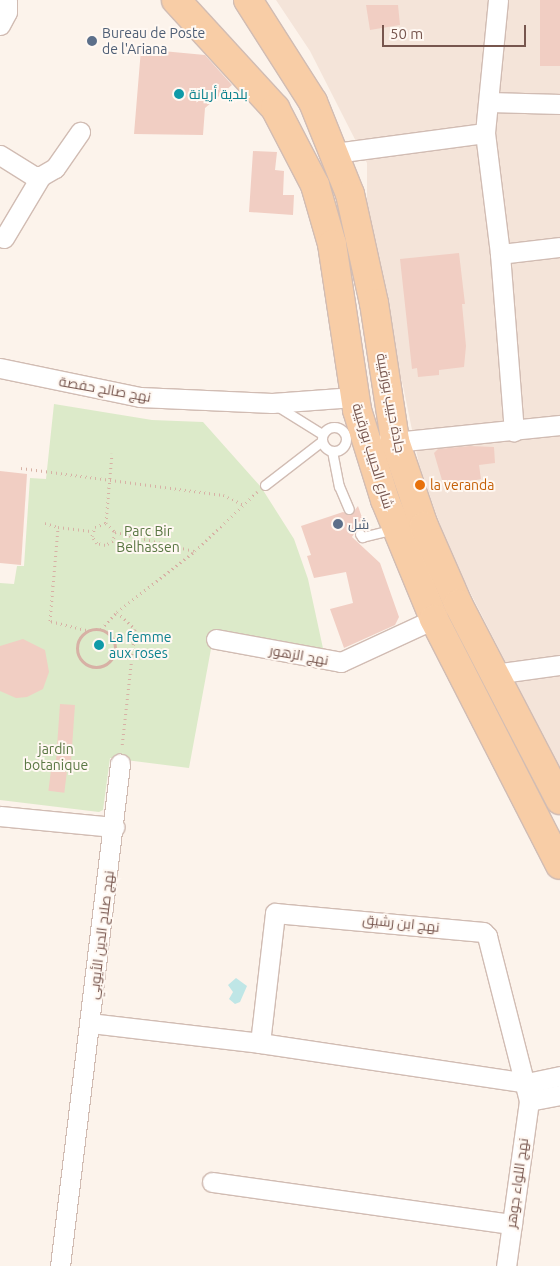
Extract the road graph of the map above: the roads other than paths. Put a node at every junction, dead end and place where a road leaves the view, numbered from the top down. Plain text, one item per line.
1 (7, 0) edge
2 (176, 0) edge
3 (248, 0) edge
4 (498, 0) edge
5 (0, 25) edge
6 (489, 102) junction
7 (560, 104) edge
8 (80, 132) dead end
9 (485, 133) junction
10 (335, 153) junction
11 (0, 155) edge
12 (41, 176) junction
13 (4, 238) dead end
14 (560, 247) edge
15 (500, 254) junction
16 (0, 368) edge
17 (272, 403) junction
18 (349, 414) junction
19 (560, 425) edge
20 (514, 431) junction
21 (322, 437) junction
22 (395, 442) junction
23 (356, 444) junction
24 (332, 451) junction
25 (265, 485) road end
26 (349, 510) dead end
27 (397, 529) junction
28 (360, 534) dead end
29 (434, 620) junction
30 (216, 639) dead end
31 (560, 665) edge
32 (494, 674) junction
33 (120, 764) road end
34 (560, 800) edge
35 (0, 816) edge
36 (114, 828) junction
37 (560, 864) edge
38 (90, 1022) junction
39 (260, 1043) junction
40 (560, 1076) edge
41 (528, 1092) junction
42 (560, 1095) edge
43 (212, 1182) dead end
44 (512, 1224) junction
45 (60, 1266) edge
46 (506, 1266) edge

1 - 5 street
2 - 18 main road, شارع الحبيب بورقيبة
3 - 10 main road, جادة حبيب بورقيبة
4 - 6 street
6 - 7 street
6 - 9 street
8 - 12 street
9 - 10 street
9 - 15 street
10 - 22 main road, جادة حبيب بورقيبة
11 - 12 street
12 - 13 street
14 - 15 street
15 - 20 street
16 - 17 street, نهج صالح حفصة
17 - 18 street, نهج صالح حفصة
17 - 21 lane
18 - 21 lane
18 - 23 main road, شارع الحبيب بورقيبة
19 - 20 street
20 - 22 street
21 - 24 lane
21 - 25 lane
22 - 23 street
22 - 32 main road, جادة حبيب بورقيبة
23 - 24 lane
23 - 27 main road, شارع الحبيب بورقيبة
24 - 26 lane
27 - 28 lane
27 - 29 main road, شارع الحبيب بورقيبة
29 - 30 street, نهج الزهور
29 - 37 main road, شارع الحبيب بورقيبة
31 - 32 street
32 - 34 main road, جادة حبيب بورقيبة
33 - 36 street, نهج صلاح الدين الأيوبي
35 - 36 street
36 - 38 street, نهج صلاح الدين الأيوبي
38 - 39 street
38 - 45 street, نهج صلاح الدين الأيوبي
39 - 41 street
39 - 41 street, نهج ابن رشيق
40 - 41 street
41 - 42 street
41 - 44 street, نهج اللواء جوهر
43 - 44 street
44 - 46 street, نهج اللواء جوهر

